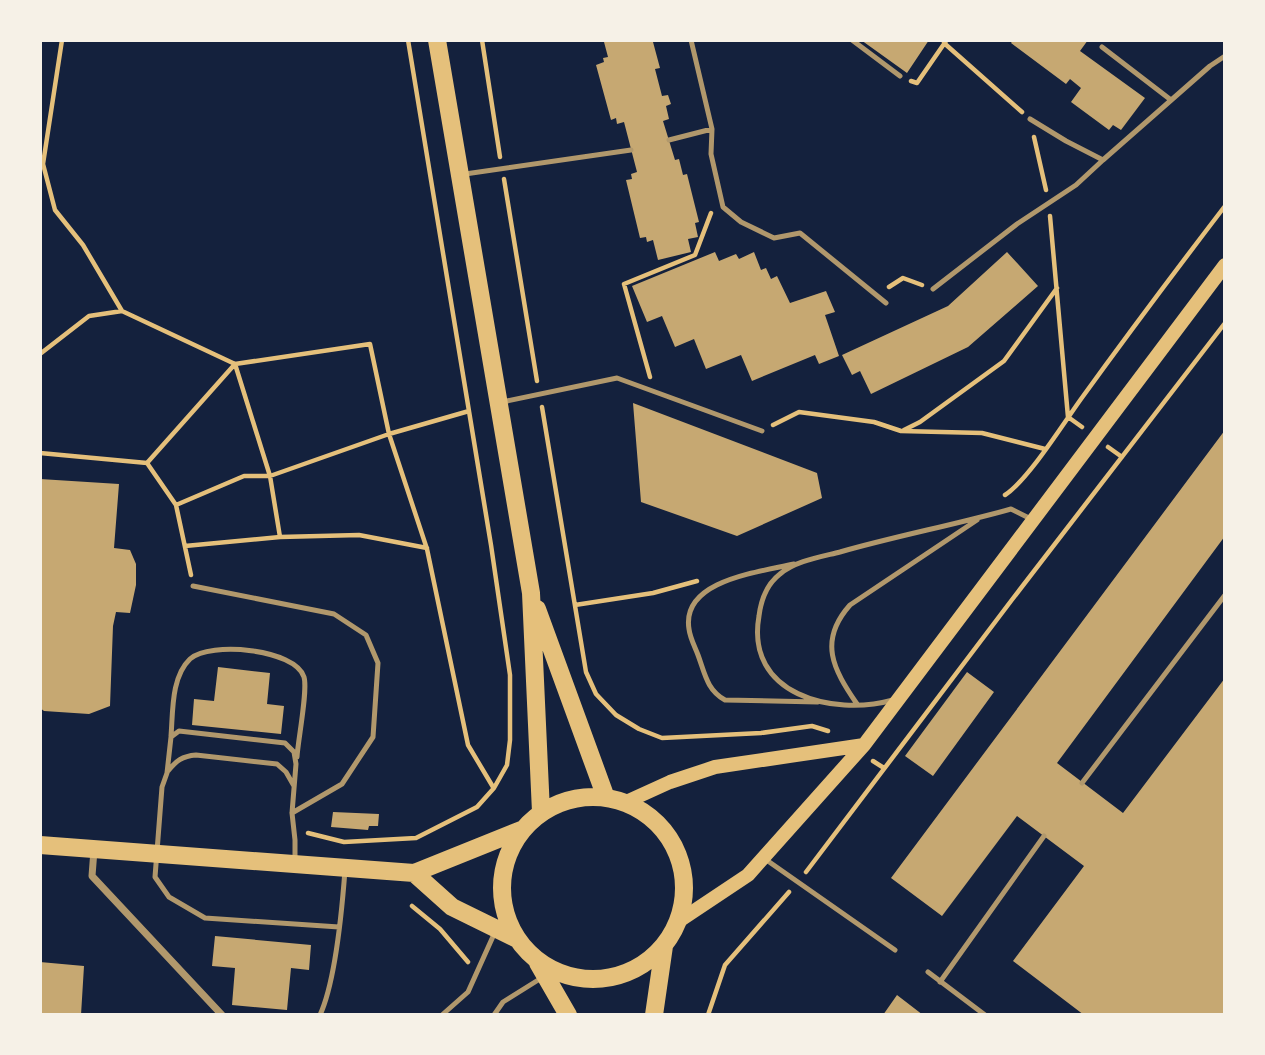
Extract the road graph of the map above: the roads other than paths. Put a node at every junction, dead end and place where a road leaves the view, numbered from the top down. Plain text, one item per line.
1 (437, 40) edge
2 (691, 40) edge
3 (852, 40) edge
4 (1101, 47) dead end
5 (1225, 56) edge
6 (900, 76) road end
7 (1171, 100) junction
8 (1030, 119) road end
9 (712, 129) junction
10 (669, 140) dead end
11 (631, 150) dead end
12 (1103, 160) junction
13 (460, 175) junction
14 (1225, 265) edge
15 (933, 289) road end
16 (886, 303) dead end
17 (499, 402) junction
18 (762, 431) road end
19 (980, 518) junction
20 (1034, 521) junction
21 (809, 560) junction
22 (193, 586) road end
23 (530, 593) junction
24 (1225, 596) edge
25 (899, 698) junction
26 (825, 702) junction
27 (857, 704) junction
28 (171, 737) junction
29 (859, 748) junction
30 (296, 764) junction
31 (167, 773) junction
32 (1082, 783) dead end
33 (293, 786) junction
34 (605, 795) junction
35 (626, 802) junction
36 (541, 812) junction
37 (292, 813) junction
38 (521, 830) junction
39 (1044, 836) dead end
40 (40, 845) edge
41 (94, 849) junction
42 (156, 854) junction
43 (762, 858) junction
44 (294, 864) junction
45 (345, 868) junction
46 (414, 873) junction
47 (679, 921) junction
48 (339, 927) junction
49 (496, 929) junction
50 (517, 939) junction
51 (664, 946) junction
52 (895, 950) dead end
53 (541, 968) junction
54 (928, 972) dead end
55 (940, 982) junction
56 (222, 1015) edge
57 (320, 1015) edge
58 (442, 1015) edge
59 (494, 1015) edge
60 (568, 1015) edge
61 (654, 1015) edge
62 (985, 1015) edge

1 - 13 main road
2 - 9 lane
3 - 6 lane
4 - 7 lane
5 - 7 lane
7 - 12 lane
8 - 12 lane
9 - 10 lane
9 - 16 lane
11 - 13 lane
12 - 15 lane
13 - 17 main road
14 - 20 main road
17 - 18 lane
17 - 23 main road
19 - 20 lane
19 - 21 lane
19 - 27 lane
20 - 25 main road
21 - 26 lane
21 - 26 lane
22 - 37 lane
23 - 34 main road
23 - 36 main road
24 - 32 lane
25 - 27 lane
25 - 29 main road
26 - 27 lane
28 - 30 lane
28 - 30 lane
28 - 31 lane
29 - 35 main road
29 - 43 main road
30 - 33 lane
31 - 33 lane
31 - 42 lane
33 - 37 lane
34 - 35 main road
34 - 36 main road
35 - 47 main road
36 - 38 main road
37 - 44 lane
38 - 46 main road
38 - 50 main road
39 - 55 lane
40 - 41 main road
41 - 42 main road
41 - 56 street
42 - 44 main road
42 - 48 lane
43 - 47 main road
43 - 52 lane
44 - 45 main road
45 - 46 main road
45 - 48 lane
46 - 49 main road
47 - 51 main road
48 - 57 lane
49 - 50 main road
49 - 58 lane
50 - 53 main road
51 - 53 main road
51 - 61 main road
53 - 59 lane
53 - 60 main road
54 - 55 lane
55 - 62 lane

